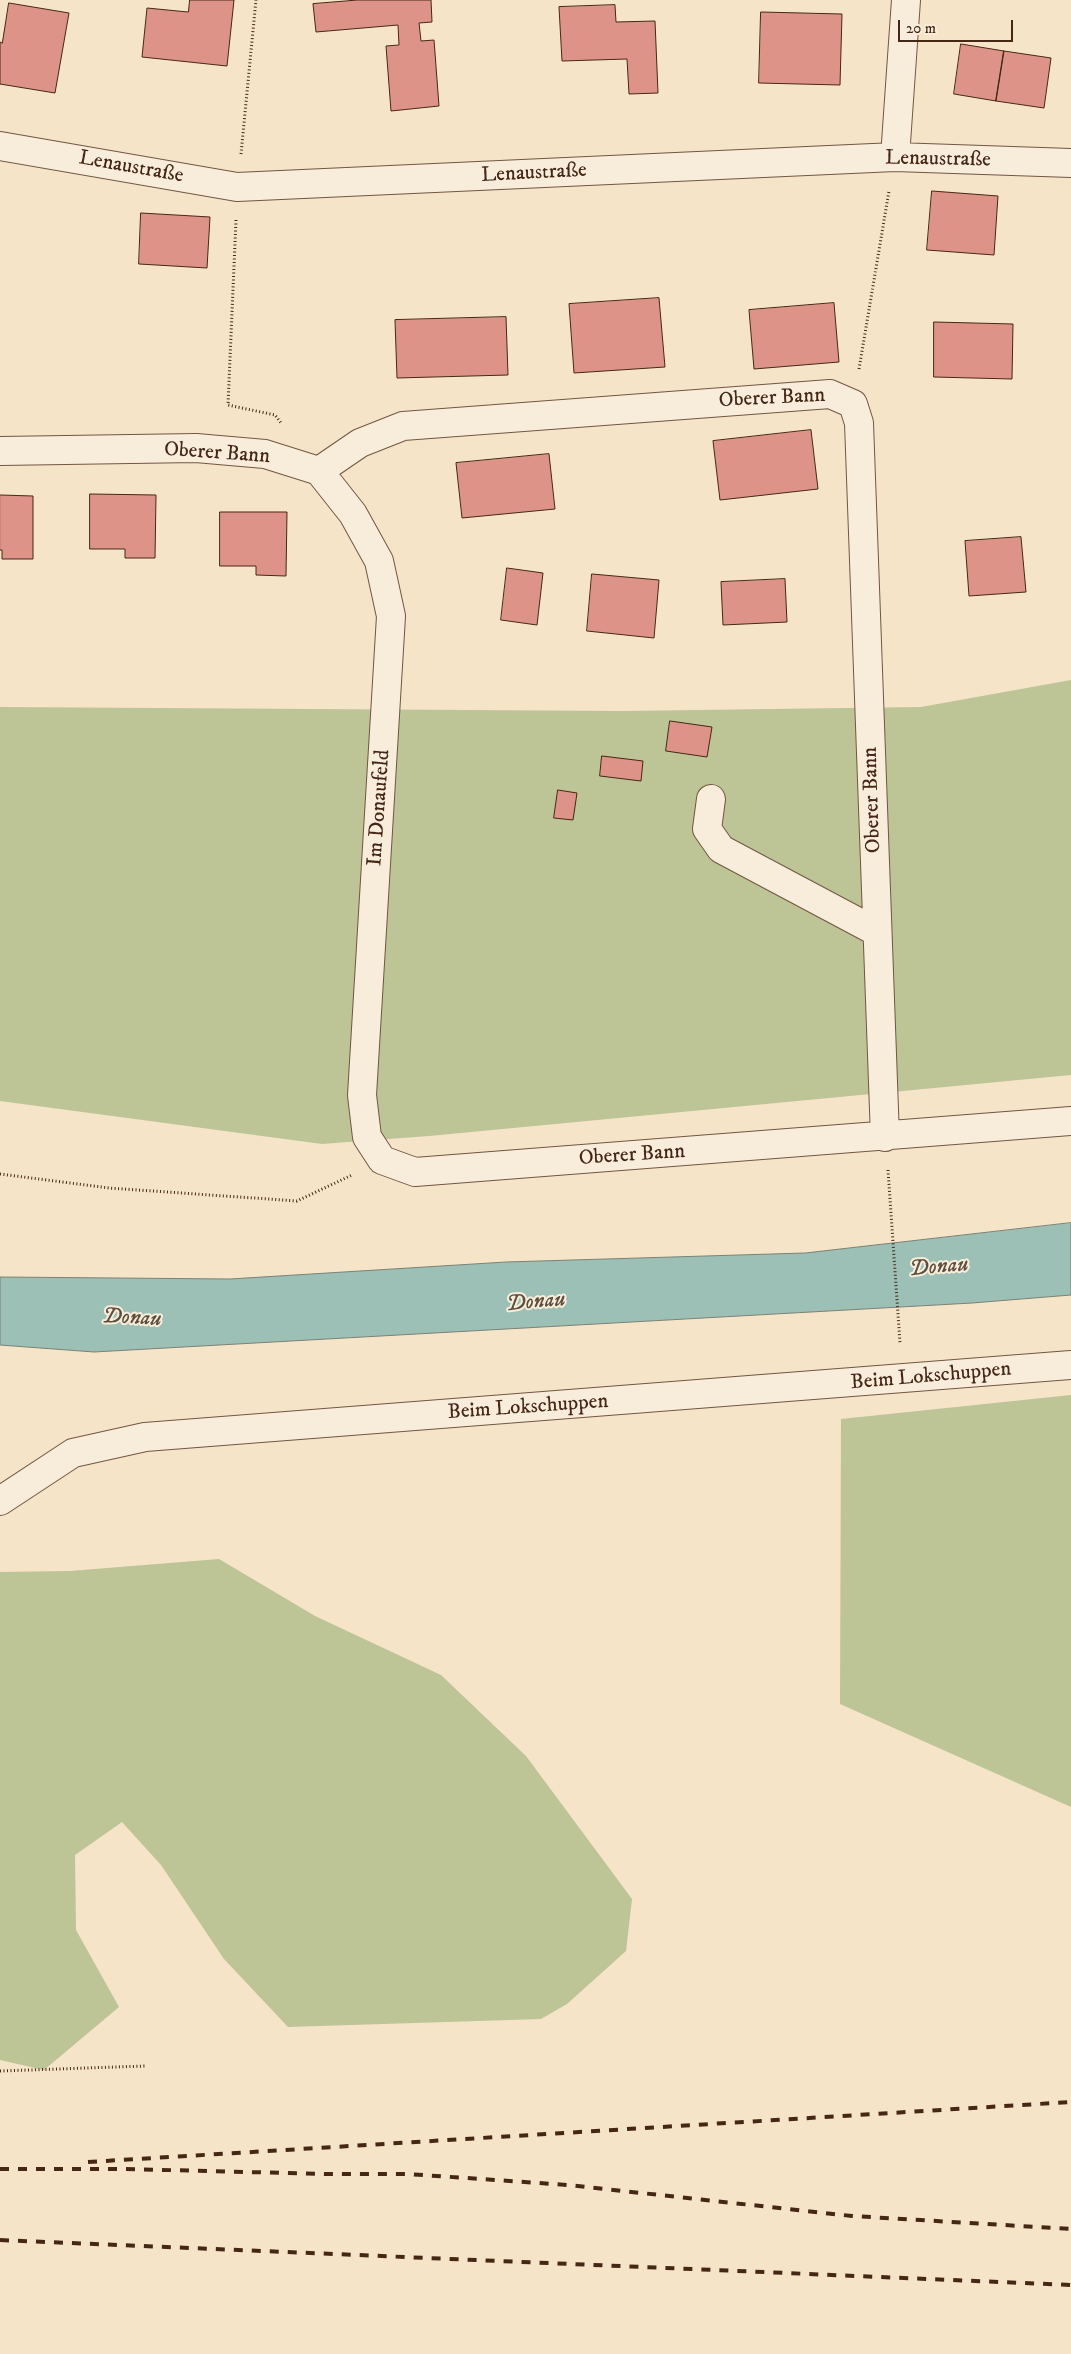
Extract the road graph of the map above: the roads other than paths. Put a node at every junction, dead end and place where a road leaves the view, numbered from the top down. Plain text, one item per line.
1 (906, 0) edge
2 (0, 146) edge
3 (895, 157) junction
4 (1071, 164) edge
5 (0, 452) edge
6 (319, 471) junction
7 (710, 799) dead end
8 (878, 932) junction
9 (1071, 1121) edge
10 (885, 1137) junction
11 (382, 1160) joint
12 (1071, 1365) edge
13 (0, 1501) edge

1 - 3 street
2 - 3 street, Lenaustraße
3 - 4 street, Lenaustraße
5 - 6 street, Oberer Bann
6 - 8 street, Oberer Bann
6 - 11 street, Im Donaufeld
7 - 8 street
8 - 10 street, Oberer Bann
9 - 10 street, Oberer Bann
10 - 11 street, Oberer Bann
12 - 13 street, Beim Lokschuppen

